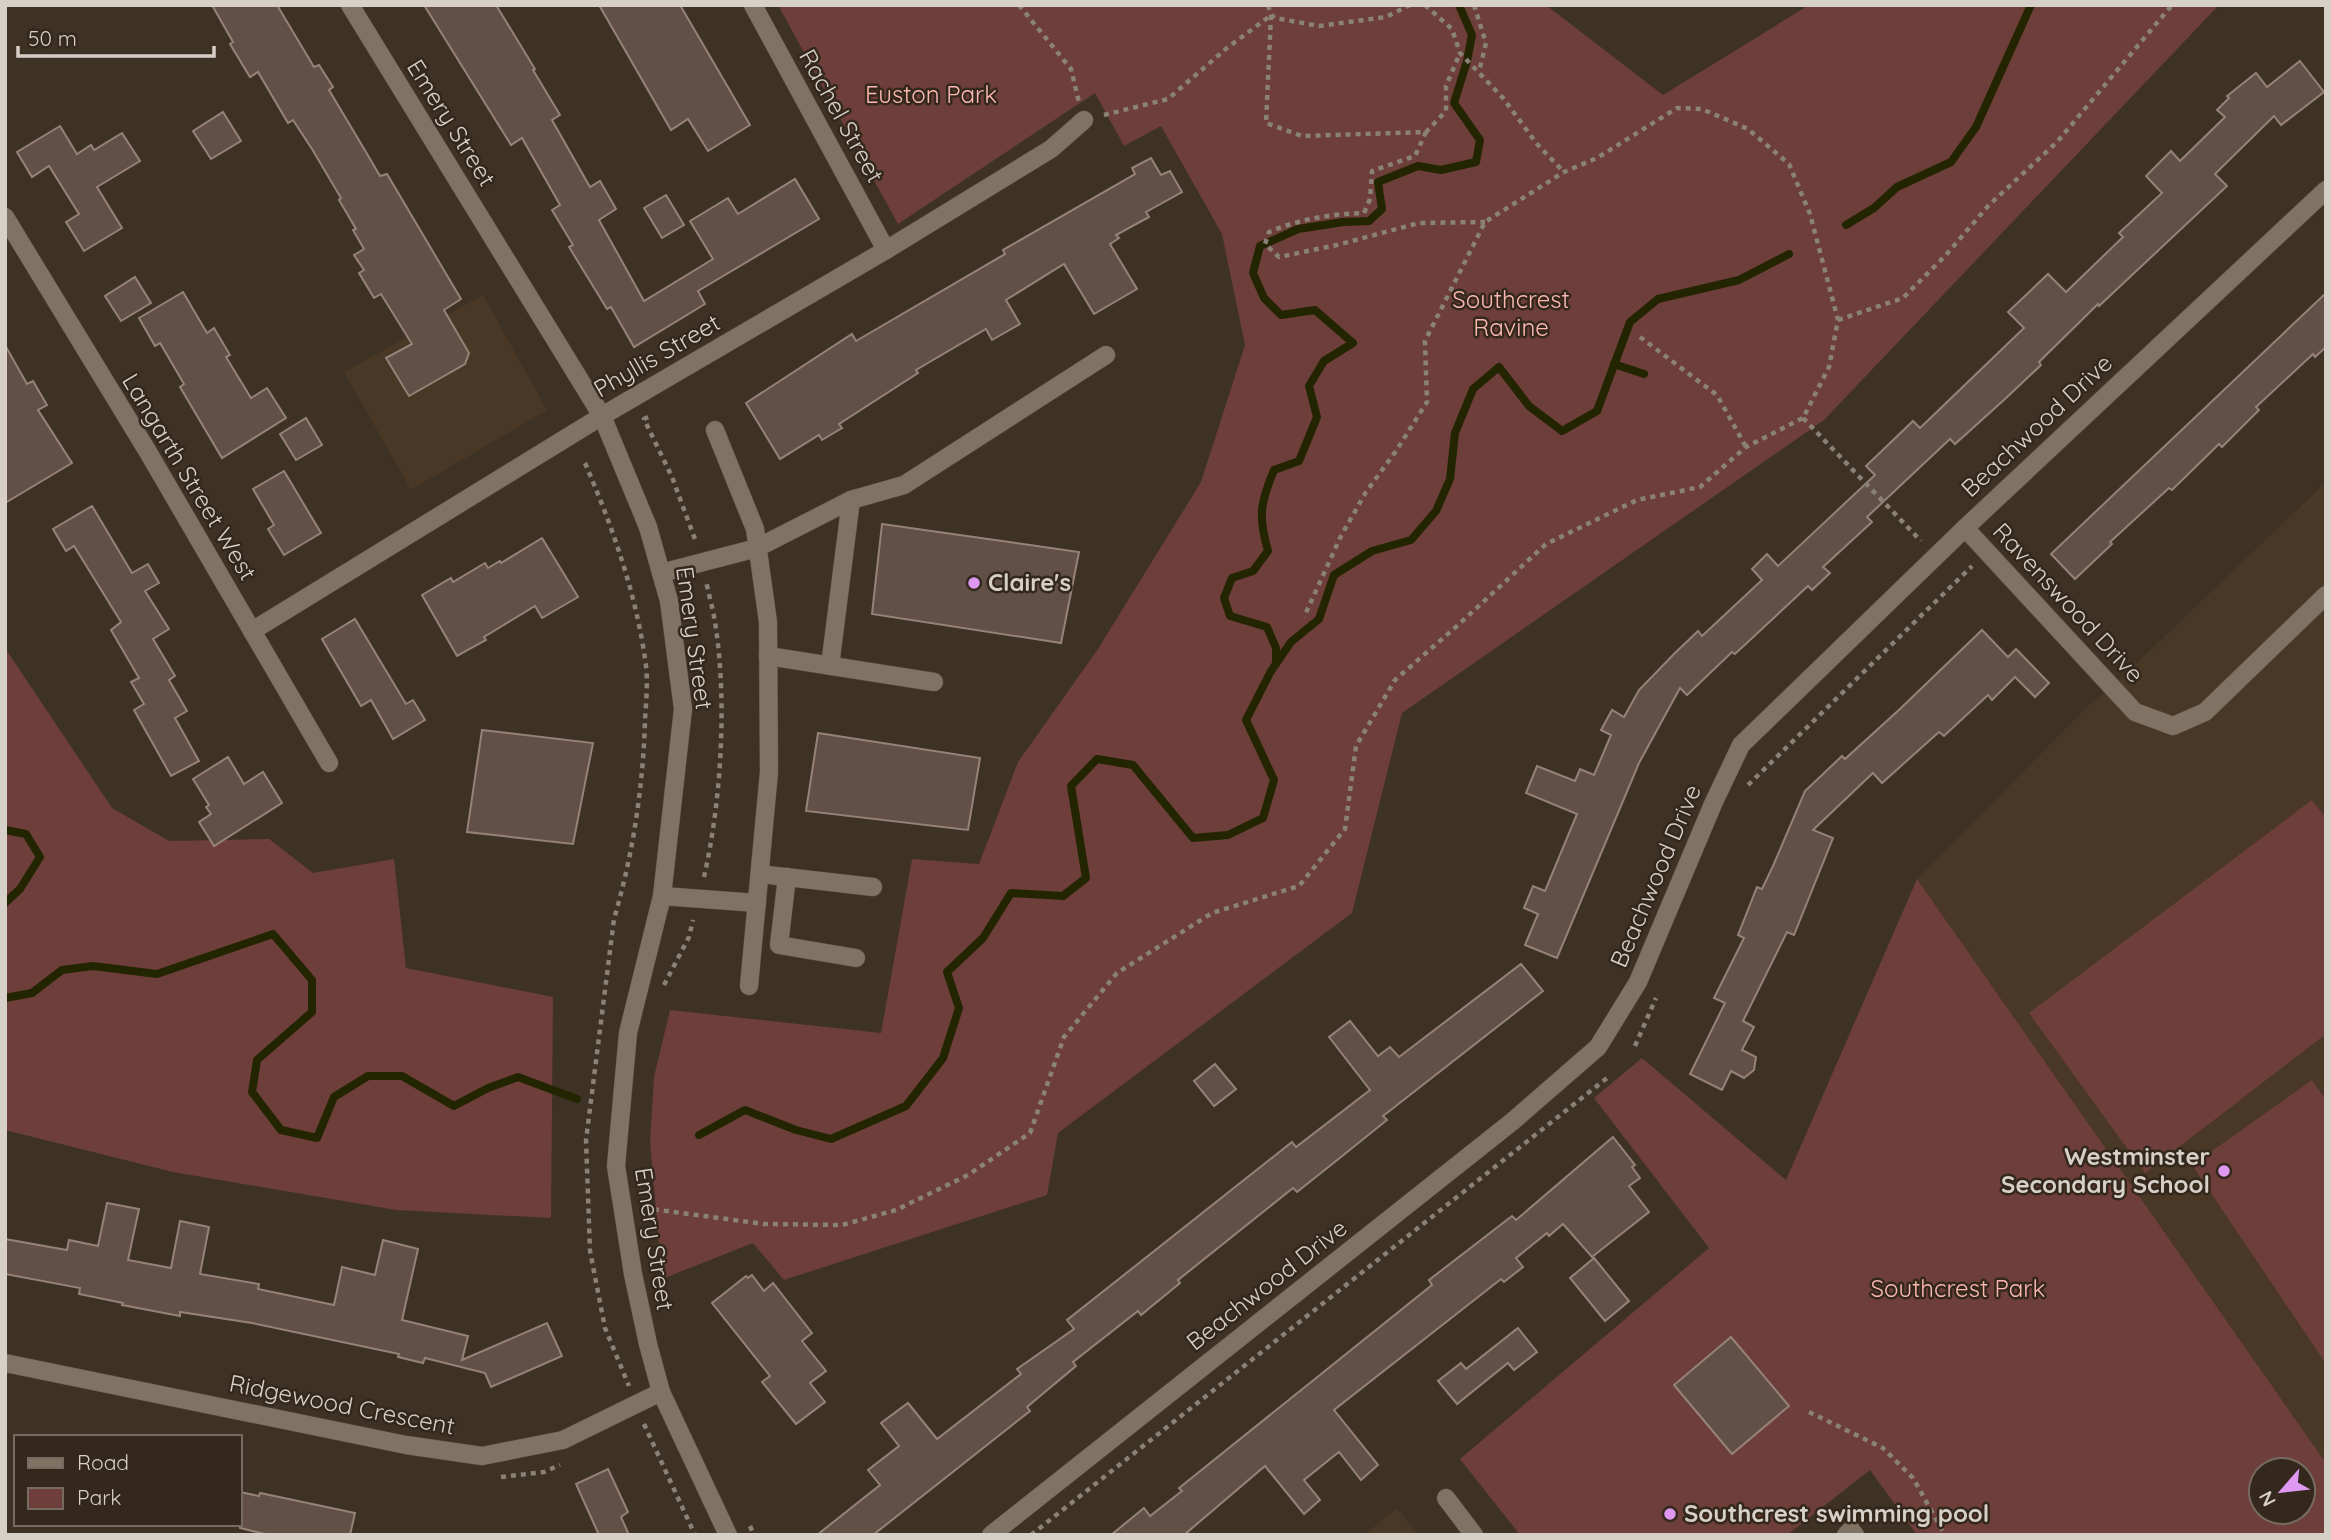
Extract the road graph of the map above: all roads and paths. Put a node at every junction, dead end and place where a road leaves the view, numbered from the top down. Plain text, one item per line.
1 (350, 5) edge
2 (753, 5) edge
3 (1019, 5) edge
4 (1268, 5) edge
5 (1409, 5) edge
6 (1425, 5) edge
7 (1474, 5) edge
8 (2172, 5) edge
9 (1271, 15) junction
10 (1460, 53) junction
11 (1479, 73) junction
12 (1084, 120) junction
13 (1426, 132) junction
14 (1563, 172) junction
15 (2326, 190) edge
16 (5, 216) edge
17 (1485, 222) junction
18 (886, 250) junction
19 (1838, 320) junction
20 (1640, 337) dead end
21 (1106, 355) dead end
22 (656, 412) dead end
23 (602, 416) junction
24 (1803, 418) junction
25 (715, 430) dead end
26 (1746, 447) junction
27 (851, 500) junction
28 (1965, 527) junction
29 (1924, 544) dead end
30 (757, 548) junction
31 (1986, 551) junction
32 (702, 562) junction
33 (661, 573) junction
34 (2326, 595) edge
35 (1304, 617) dead end
36 (252, 631) junction
37 (768, 656) junction
38 (830, 666) junction
39 (934, 682) dead end
40 (329, 763) dead end
41 (1744, 795) dead end
42 (760, 874) junction
43 (787, 877) junction
44 (873, 887) dead end
45 (662, 896) junction
46 (699, 899) junction
47 (757, 903) junction
48 (856, 958) dead end
49 (749, 986) dead end
50 (663, 987) dead end
51 (1657, 996) dead end
52 (1635, 1046) dead end
53 (1607, 1079) dead end
54 (646, 1219) dead end
55 (5, 1363) edge
56 (661, 1392) junction
57 (1809, 1412) dead end
58 (1447, 1498) dead end
59 (749, 1523) dead end
60 (728, 1535) edge
61 (754, 1535) edge
62 (991, 1535) edge
63 (1031, 1535) edge
64 (1474, 1535) edge
65 (1846, 1535) edge
66 (1855, 1535) edge
67 (1945, 1535) edge

1 - 23 street, Emery Street
2 - 18 street, Rachel Street
3 - 12 path
4 - 9 path
5 - 9 path
6 - 10 path
7 - 11 path
8 - 19 path
9 - 12 path
9 - 13 path
10 - 11 path
10 - 13 path
11 - 14 path
12 - 18 street, Phyllis Street
13 - 17 path
14 - 17 path
14 - 19 path
15 - 28 street, Beachwood Drive
16 - 36 street, Langarth Street West
17 - 35 path
18 - 23 street, Phyllis Street
19 - 24 path
20 - 26 path
21 - 27 street
22 - 32 path
23 - 33 street, Emery Street
23 - 36 street, Phyllis Street
24 - 26 path
24 - 29 path
25 - 30 street
26 - 54 path
27 - 30 street
27 - 38 street
28 - 31 street, Ravenswood Drive
28 - 62 street, Beachwood Drive
30 - 32 street
30 - 37 street
31 - 34 street, Ravenswood Drive
31 - 41 path
32 - 33 street
32 - 46 path
33 - 45 street, Emery Street
36 - 40 street, Langarth Street West
37 - 38 street
37 - 42 street
38 - 39 street
42 - 43 street
42 - 47 street
43 - 44 street
43 - 48 street
45 - 46 street
45 - 56 street, Emery Street
46 - 47 street
46 - 50 path
47 - 49 street
51 - 52 path
53 - 63 path
55 - 56 street, Ridgewood Crescent
56 - 60 street, Emery Street
57 - 67 path
58 - 64 street
59 - 61 path
65 - 66 street

